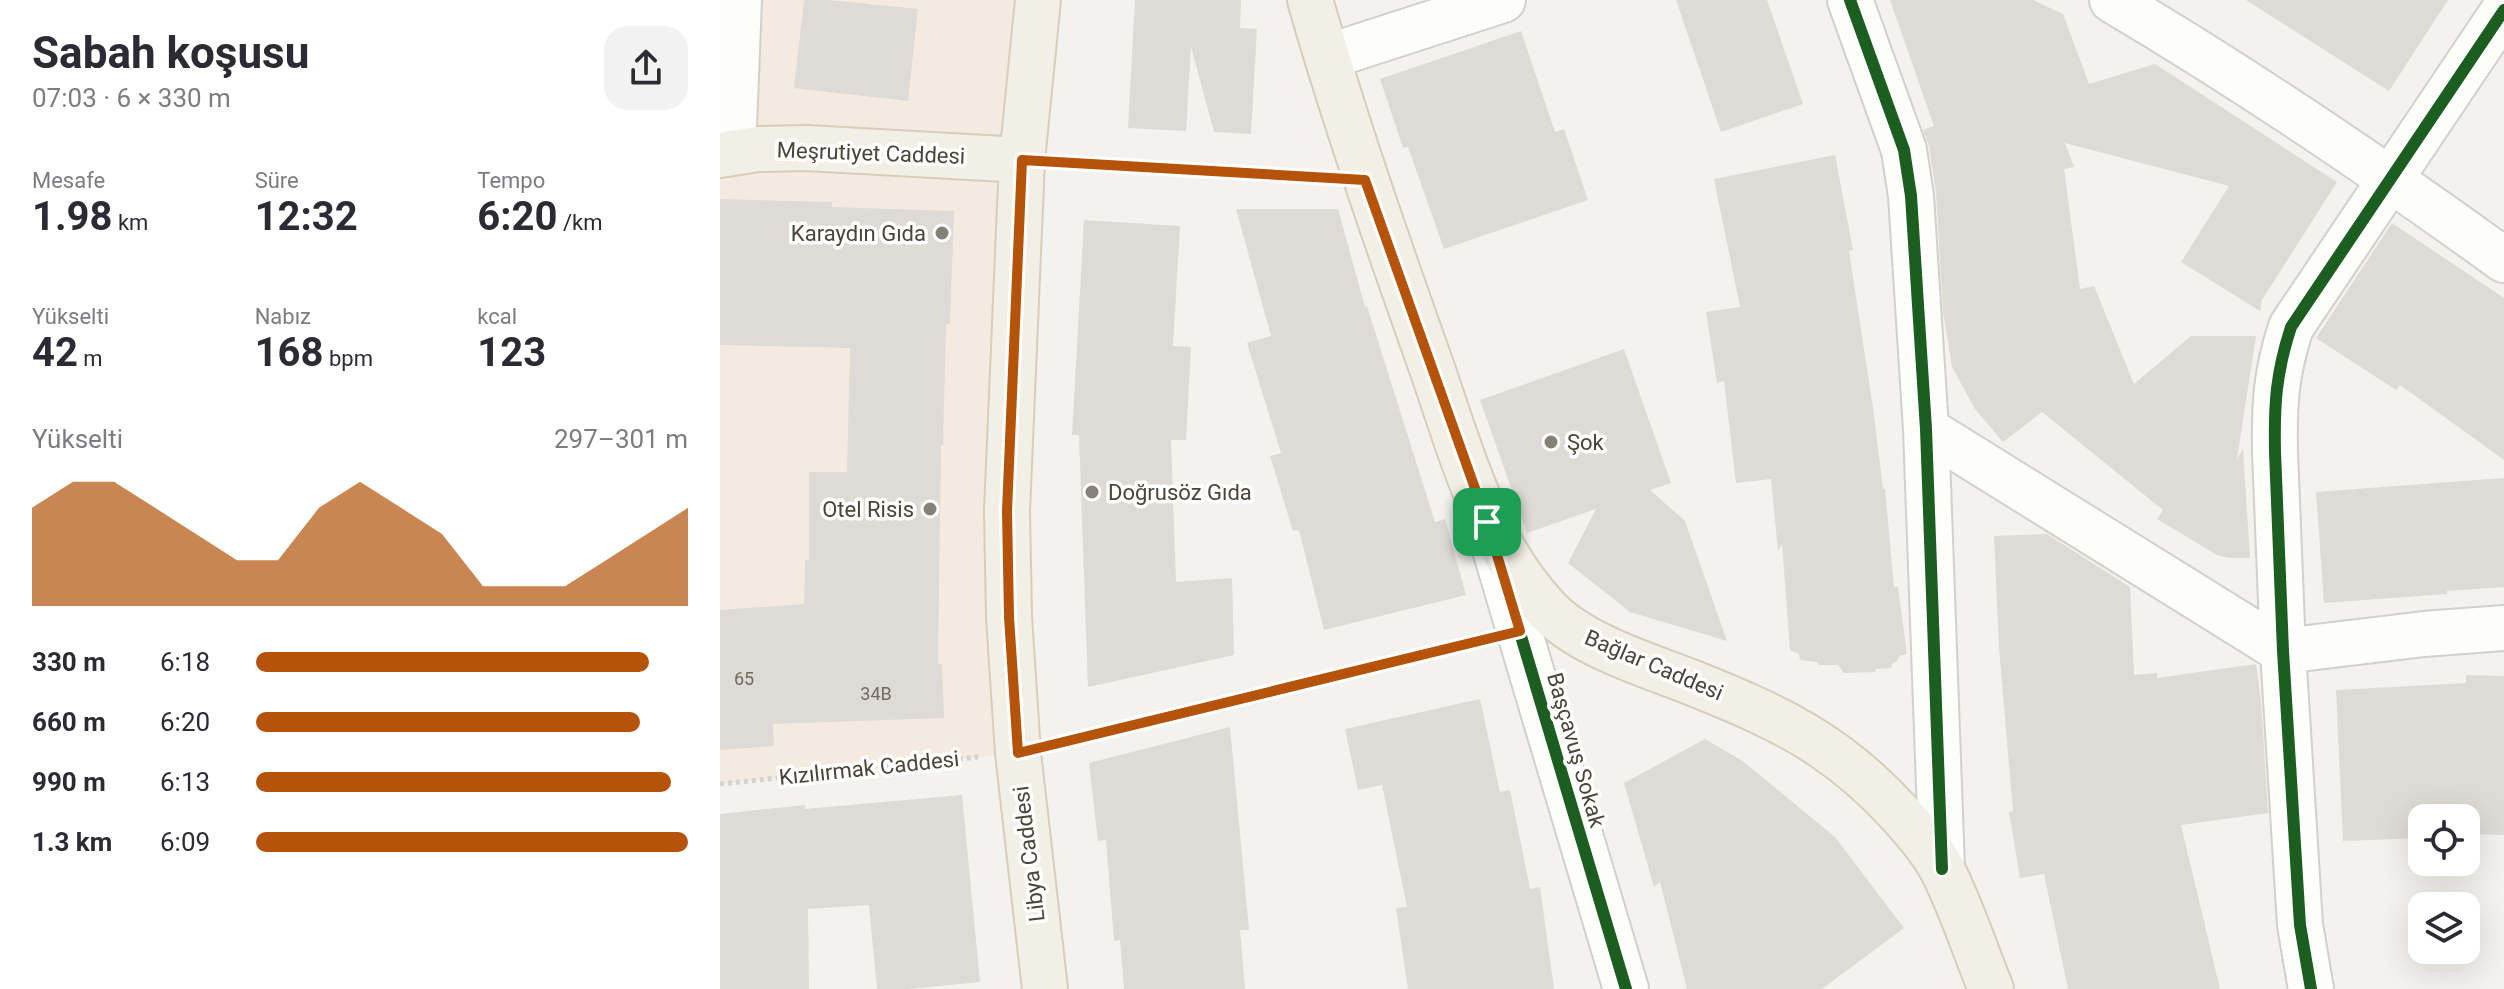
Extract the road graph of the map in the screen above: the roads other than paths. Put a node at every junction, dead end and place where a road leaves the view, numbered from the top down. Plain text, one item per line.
1 (739, 0) edge
2 (1038, 0) edge
3 (1310, 0) edge
4 (1503, 0) edge
5 (1850, 0) edge
6 (2112, 0) edge
7 (2504, 10) edge
8 (1327, 57) junction
9 (727, 153) edge
10 (1022, 160) junction
11 (2390, 177) junction
12 (2504, 260) edge
13 (1926, 429) junction
14 (1487, 522) junction
15 (2504, 628) edge
16 (2283, 651) junction
17 (1942, 869) junction
18 (1045, 989) edge
19 (1626, 989) edge
20 (1991, 989) edge
21 (2311, 989) edge

1 - 9 street
2 - 10 main road, Libya Caddesi
3 - 8 main road, Bağlar Caddesi
4 - 8 street
5 - 13 street
6 - 11 street
7 - 11 street
8 - 14 main road, Bağlar Caddesi
9 - 10 main road, Meşrutiyet Caddesi
10 - 18 main road, Libya Caddesi
11 - 12 street
11 - 16 street
13 - 16 street
13 - 17 street
14 - 17 main road, Bağlar Caddesi
14 - 19 street, Başçavuş Sokak
15 - 16 street
16 - 21 street
17 - 20 main road, Bağlar Caddesi

